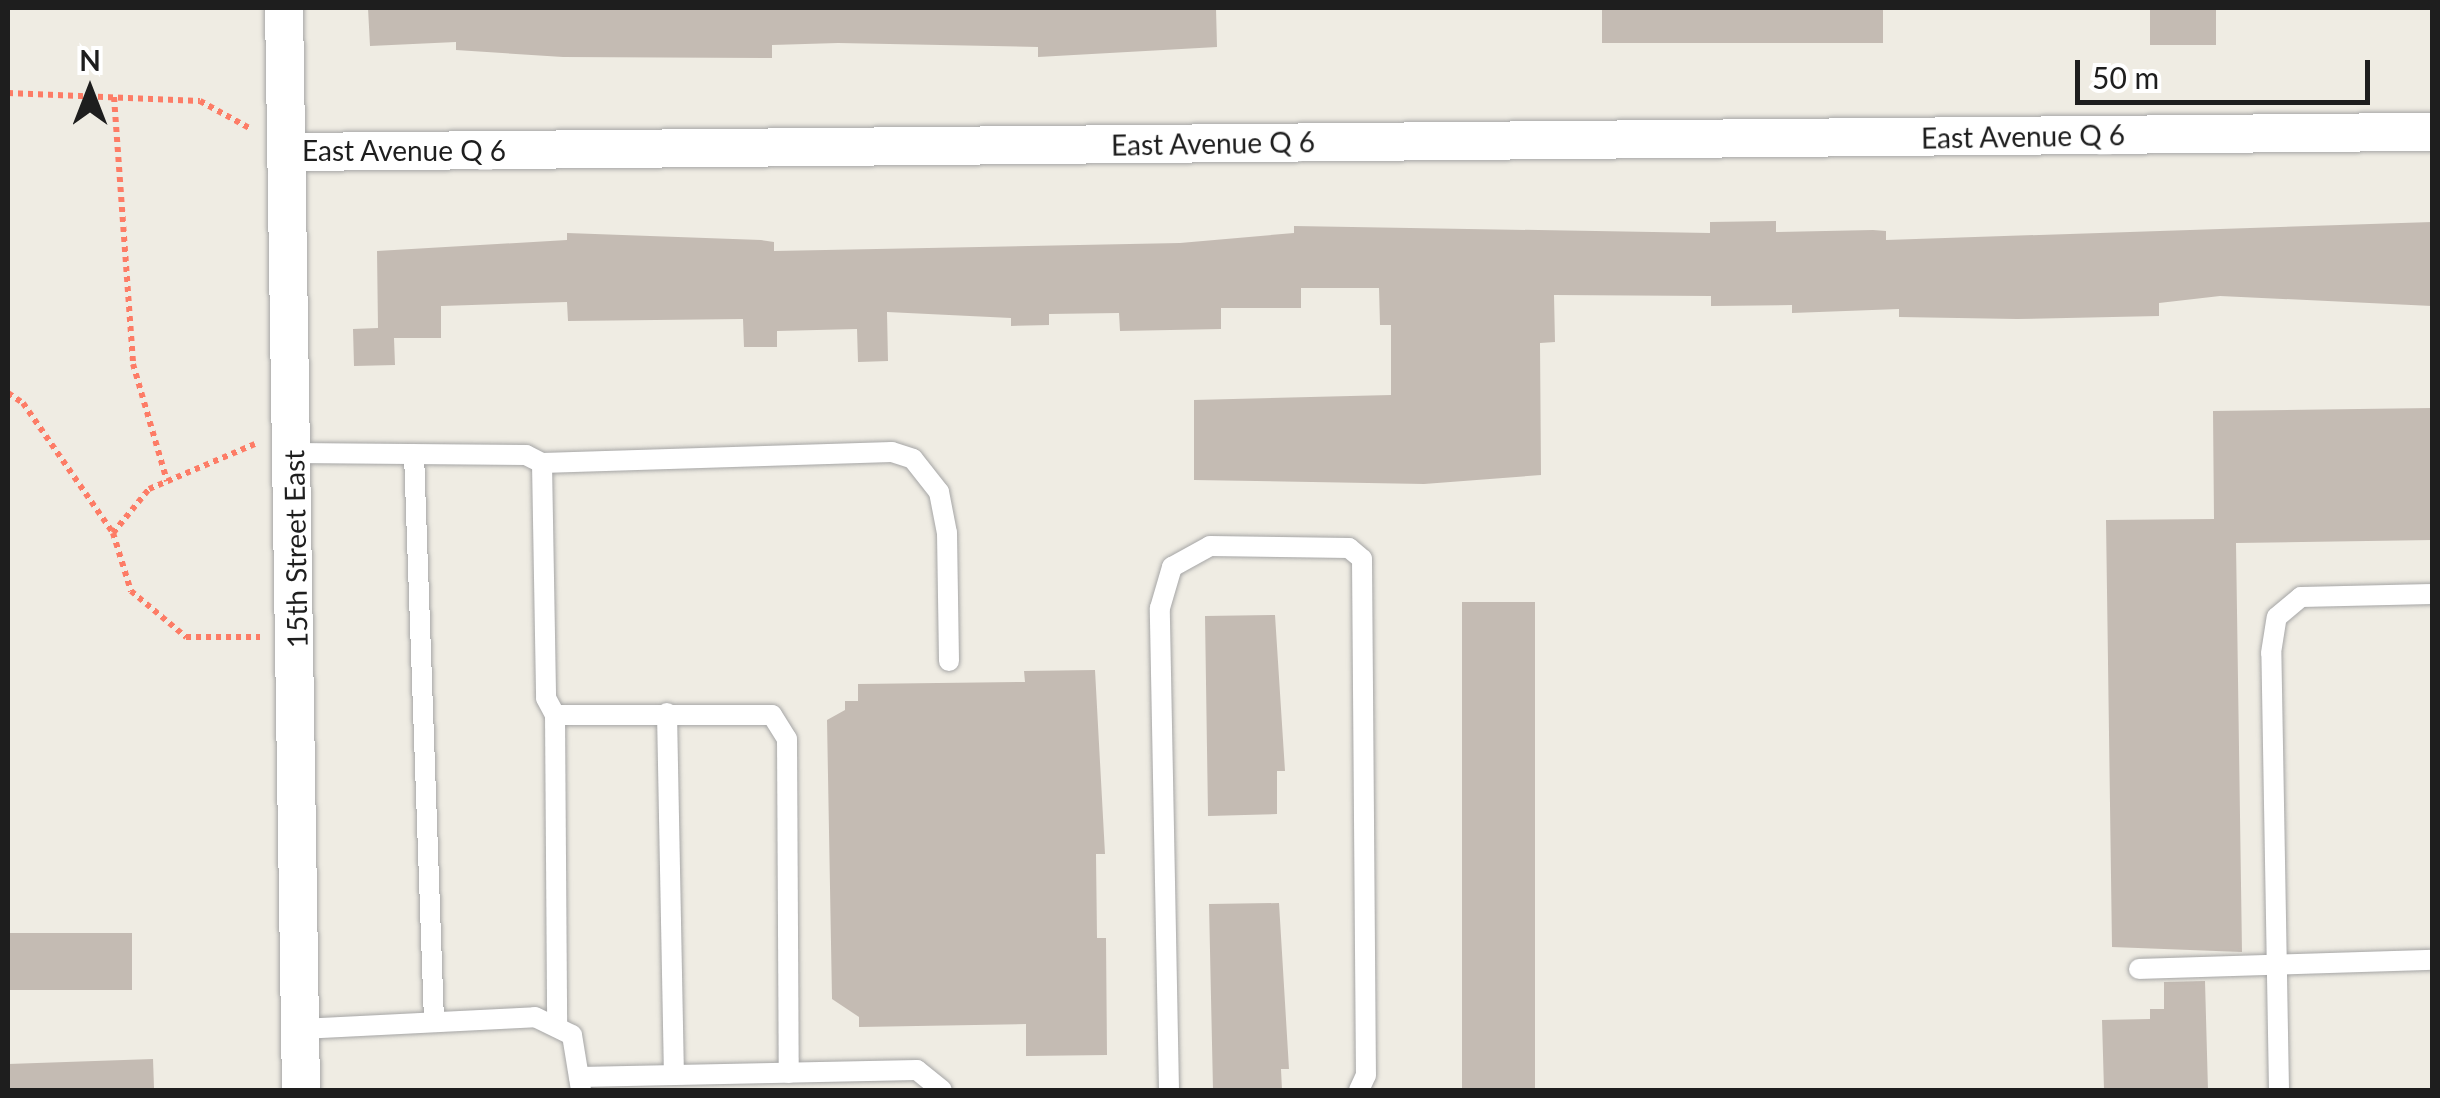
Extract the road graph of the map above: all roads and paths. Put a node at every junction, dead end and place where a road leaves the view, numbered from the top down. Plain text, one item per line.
1 (284, 8) edge
2 (8, 93) edge
3 (114, 97) junction
4 (2432, 132) edge
5 (291, 152) junction
6 (8, 392) edge
7 (294, 442) junction
8 (414, 454) junction
9 (542, 463) junction
10 (167, 480) junction
11 (113, 533) junction
12 (2432, 594) edge
13 (296, 636) junction
14 (950, 660) dead end
15 (667, 713) junction
16 (555, 715) junction
17 (2432, 960) edge
18 (2280, 964) junction
19 (2139, 969) dead end
20 (434, 1022) junction
21 (557, 1024) junction
22 (301, 1029) junction
23 (789, 1073) junction
24 (674, 1075) junction
25 (580, 1084) edge
26 (301, 1090) edge
27 (942, 1090) edge
28 (1168, 1090) edge
29 (1359, 1090) edge
30 (2279, 1090) edge

1 - 5 street, 15th Street East
2 - 3 path, East Avenue Q 6
3 - 5 path, East Avenue Q 6
3 - 10 path
4 - 5 street, East Avenue Q 6
5 - 7 street, 15th Street East
6 - 11 path
7 - 8 lane
7 - 10 path
7 - 13 street, 15th Street East
8 - 9 lane
8 - 20 lane
9 - 14 lane
9 - 16 lane
10 - 11 path
11 - 13 path
12 - 18 lane
13 - 22 street, 15th Street East
15 - 16 lane
15 - 23 lane
15 - 24 lane
16 - 21 lane
17 - 18 lane
18 - 19 lane
18 - 30 lane
20 - 21 lane
20 - 22 lane
21 - 25 lane
22 - 26 street, 15th Street East
23 - 24 lane
23 - 27 lane
24 - 25 lane
28 - 29 lane

